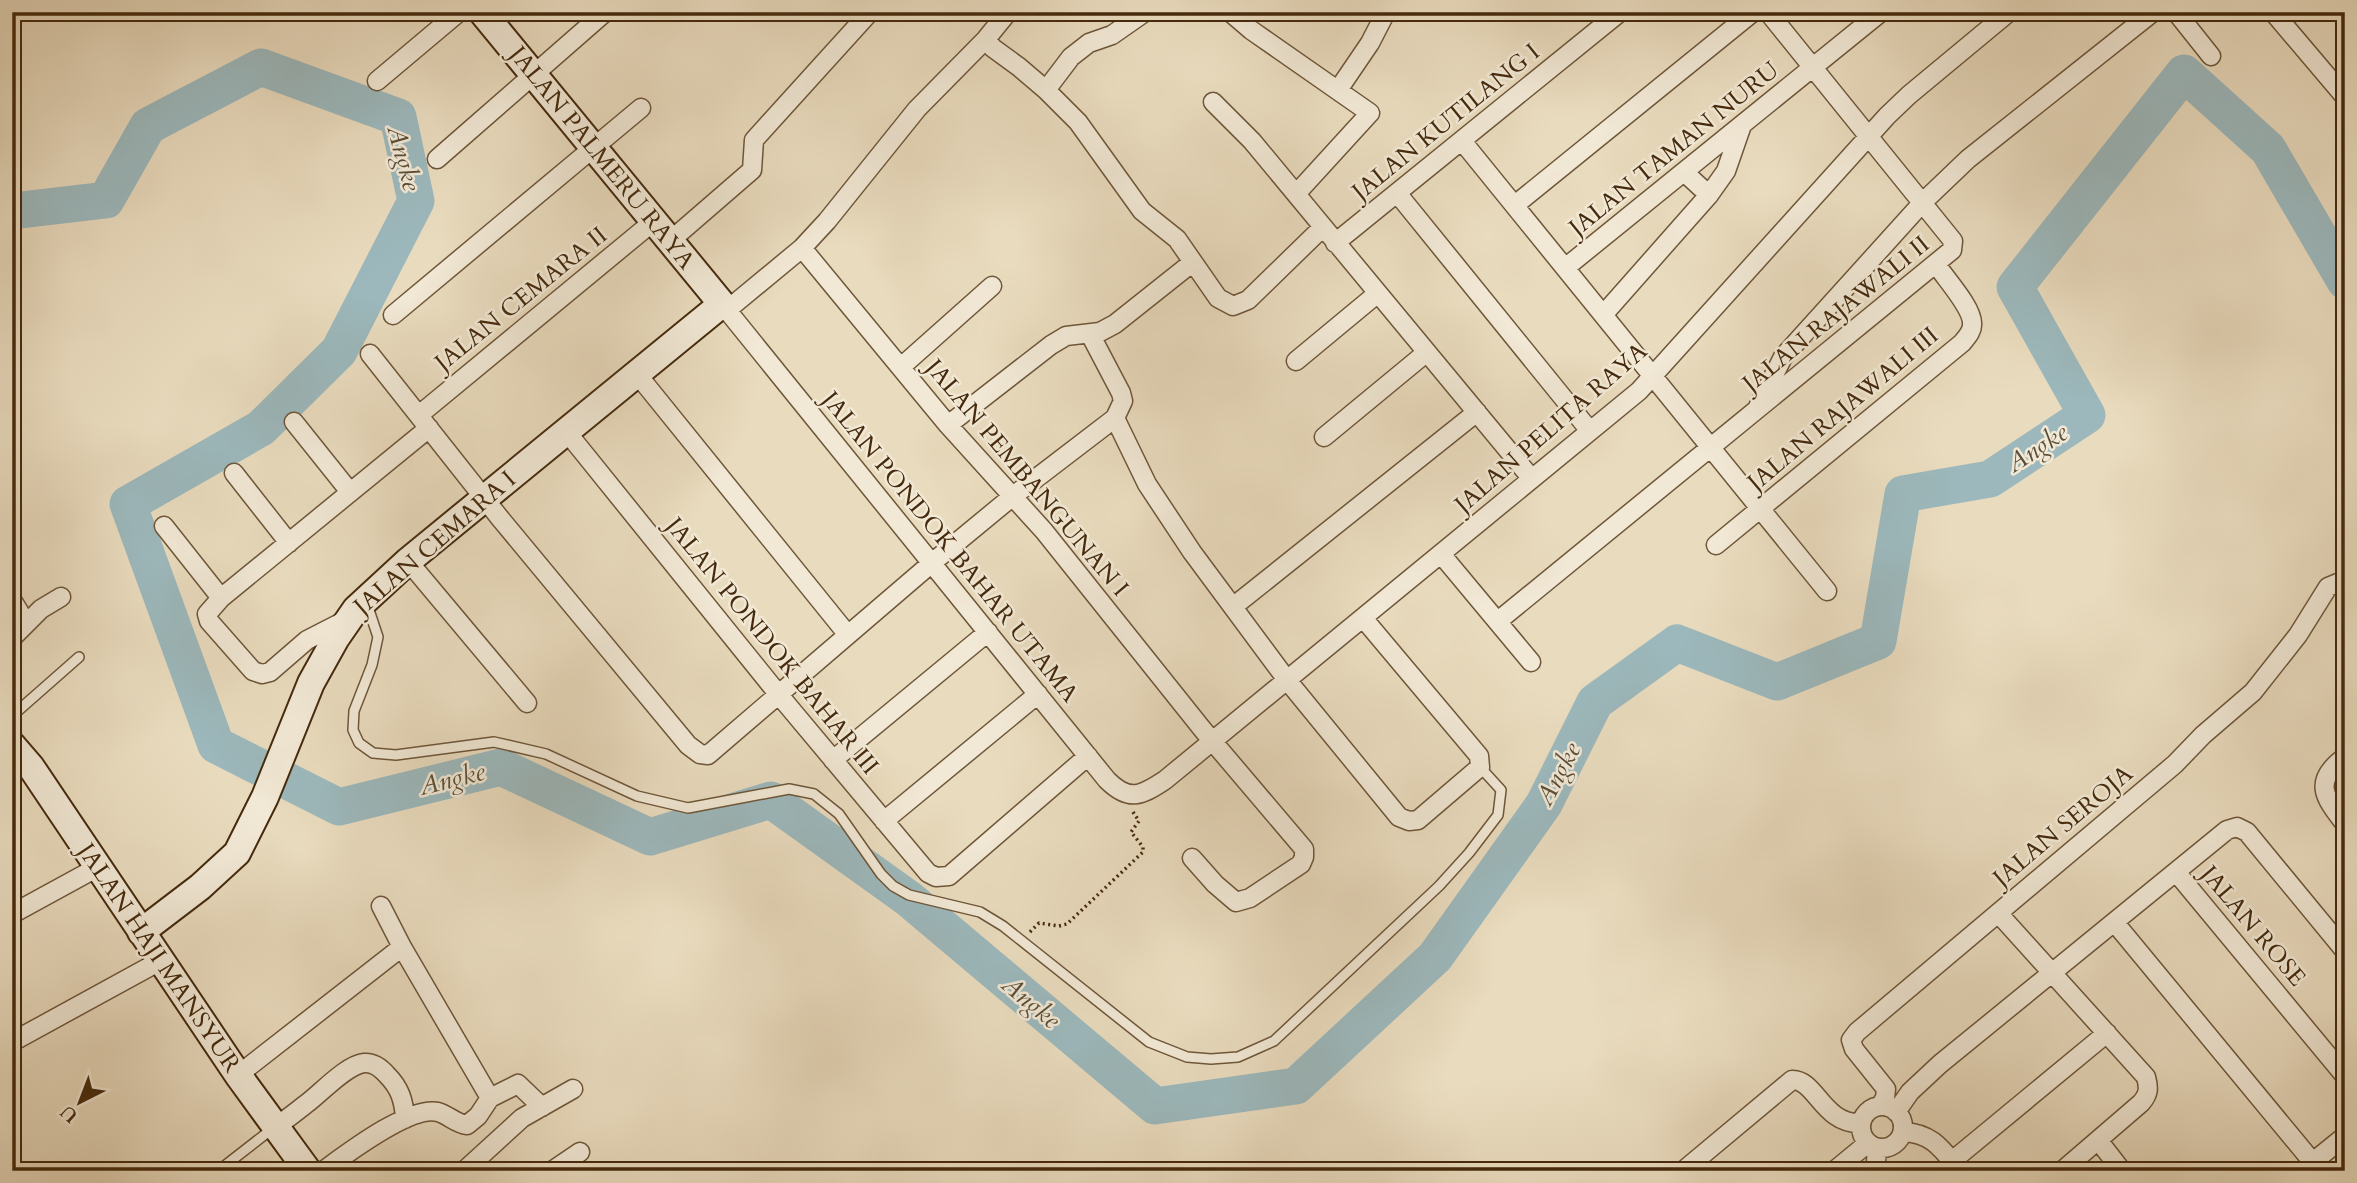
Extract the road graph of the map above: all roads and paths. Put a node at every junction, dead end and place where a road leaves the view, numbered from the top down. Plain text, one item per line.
1 (459, 12) edge
2 (482, 12) edge
3 (870, 12) edge
4 (1145, 12) edge
5 (1230, 12) edge
6 (1386, 12) edge
7 (1620, 12) edge
8 (1753, 12) edge
9 (1768, 12) edge
10 (1881, 12) edge
11 (2009, 12) edge
12 (2153, 12) edge
13 (2176, 12) edge
14 (2273, 12) edge
15 (604, 13) edge
16 (1004, 14) edge
17 (986, 39) junction
18 (2211, 56) dead end
19 (1813, 67) junction
20 (533, 75) junction
21 (377, 81) dead end
22 (1046, 90) junction
23 (1338, 90) junction
24 (2345, 97) edge
25 (1213, 102) dead end
26 (641, 108) dead end
27 (1742, 125) junction
28 (1869, 136) junction
29 (1462, 141) junction
30 (593, 147) junction
31 (437, 159) dead end
32 (1684, 172) junction
33 (1397, 193) junction
34 (1296, 194) junction
35 (1709, 195) junction
36 (1923, 202) junction
37 (1515, 205) junction
38 (1322, 227) junction
39 (662, 231) junction
40 (1335, 243) junction
41 (802, 248) junction
42 (1193, 262) junction
43 (1936, 264) junction
44 (1565, 268) junction
45 (992, 286) dead end
46 (1378, 293) junction
47 (724, 307) junction
48 (1604, 314) junction
49 (393, 315) dead end
50 (1090, 334) junction
51 (1427, 352) junction
52 (370, 354) dead end
53 (1296, 361) dead end
54 (901, 367) junction
55 (637, 374) junction
56 (1654, 376) junction
57 (1477, 412) junction
58 (1756, 412) junction
59 (1115, 418) junction
60 (424, 421) junction
61 (294, 422) dead end
62 (948, 425) junction
63 (566, 431) junction
64 (1590, 431) junction
65 (1324, 437) dead end
66 (1712, 448) junction
67 (234, 473) dead end
68 (1532, 479) junction
69 (350, 492) junction
70 (1013, 496) junction
71 (485, 498) junction
72 (1761, 509) junction
73 (164, 526) dead end
74 (289, 542) junction
75 (1716, 545) dead end
76 (1441, 554) junction
77 (408, 561) junction
78 (933, 562) junction
79 (2345, 580) edge
80 (1827, 591) dead end
81 (61, 597) dead end
82 (221, 598) junction
83 (12, 600) edge
84 (1234, 606) junction
85 (356, 609) junction
86 (1363, 618) junction
87 (1498, 621) junction
88 (26, 623) junction
89 (988, 632) junction
90 (848, 635) junction
91 (12, 638) edge
92 (79, 657) dead end
93 (1531, 662) dead end
94 (1287, 680) junction
95 (1038, 694) junction
96 (779, 695) junction
97 (527, 703) dead end
98 (12, 716) edge
99 (1213, 741) junction
100 (12, 745) edge
101 (1088, 756) junction
102 (2345, 757) edge
103 (833, 760) junction
104 (1480, 767) junction
105 (1118, 790) junction
106 (884, 821) junction
107 (2345, 824) edge
108 (1192, 858) dead end
109 (98, 867) junction
110 (2176, 872) junction
111 (381, 906) dead end
112 (1998, 913) junction
113 (12, 914) edge
114 (2115, 923) junction
115 (141, 932) junction
116 (1022, 941) junction
117 (402, 947) junction
118 (2345, 951) edge
119 (160, 961) junction
120 (2052, 974) junction
121 (2107, 1033) junction
122 (12, 1042) edge
123 (238, 1075) junction
124 (2345, 1076) edge
125 (573, 1089) dead end
126 (490, 1098) junction
127 (542, 1107) junction
128 (1888, 1109) junction
129 (405, 1119) junction
130 (1861, 1122) junction
131 (275, 1127) junction
132 (1903, 1132) junction
133 (2345, 1136) edge
134 (2098, 1140) junction
135 (1872, 1146) junction
136 (580, 1152) dead end
137 (1956, 1166) edge
138 (2316, 1166) edge
139 (218, 1171) edge
140 (308, 1171) edge
141 (323, 1171) edge
142 (464, 1171) edge
143 (552, 1171) edge
144 (1683, 1171) edge
145 (1835, 1171) edge
146 (1878, 1171) edge
147 (2062, 1171) edge
148 (2122, 1171) edge

1 - 21 street
2 - 20 street, JALAN PALMERU RAYA
3 - 39 street, JALAN CEMARA II
4 - 22 street
5 - 23 street
6 - 23 street
7 - 29 street, JALAN KUTILANG I
8 - 37 street
9 - 19 street, JALAN RAJAWALI II
10 - 19 street, JALAN TAMAN NURU
11 - 28 street, JALAN PELITA RAYA
12 - 36 street
13 - 18 street
14 - 24 street
15 - 20 street
16 - 17 street, JALAN CEMARA I
17 - 22 street
17 - 41 street, JALAN CEMARA I
19 - 27 street, JALAN TAMAN NURU
19 - 28 street, JALAN RAJAWALI II
20 - 30 street, JALAN PALMERU RAYA
20 - 31 street
22 - 42 street
23 - 34 street
25 - 34 street
26 - 30 street
27 - 32 street, JALAN TAMAN NURU
27 - 35 street
28 - 36 street, JALAN RAJAWALI II
28 - 56 street, JALAN PELITA RAYA
29 - 33 street, JALAN KUTILANG I
29 - 37 street
30 - 39 street, JALAN PALMERU RAYA
30 - 49 street
32 - 35 street
32 - 44 street, JALAN TAMAN NURU
33 - 40 street, JALAN KUTILANG I
33 - 64 street
34 - 38 street
35 - 48 street
36 - 43 street, JALAN RAJAWALI II
36 - 58 street
37 - 44 street
38 - 40 street
38 - 42 street
39 - 47 street, JALAN PALMERU RAYA
39 - 60 street, JALAN CEMARA II
40 - 46 street
41 - 47 street, JALAN CEMARA I
41 - 54 street, JALAN PEMBANGUNAN I
42 - 50 street
43 - 58 street, JALAN RAJAWALI II
43 - 72 street, JALAN RAJAWALI III
44 - 48 street
45 - 54 street
46 - 51 street
46 - 53 street
47 - 55 street, JALAN CEMARA I
47 - 78 street, JALAN PONDOK BAHAR UTAMA
48 - 56 street
50 - 59 street
50 - 62 street
51 - 57 street
51 - 65 street
52 - 60 street
54 - 62 street, JALAN PEMBANGUNAN I
55 - 63 street, JALAN CEMARA I
55 - 90 street
56 - 64 street, JALAN PELITA RAYA
56 - 66 street
57 - 68 street
57 - 84 street
58 - 66 street, JALAN RAJAWALI II
59 - 70 street
59 - 84 street
60 - 69 street, JALAN CEMARA II
60 - 71 street
61 - 69 street
62 - 70 street, JALAN PEMBANGUNAN I
63 - 71 street, JALAN CEMARA I
63 - 96 street, JALAN PONDOK BAHAR III
64 - 68 street, JALAN PELITA RAYA
66 - 72 street
66 - 87 street, JALAN RAJAWALI II
67 - 74 street
68 - 76 street, JALAN PELITA RAYA
69 - 74 street, JALAN CEMARA II
70 - 78 street
70 - 99 street, JALAN PEMBANGUNAN I
71 - 77 street, JALAN CEMARA I
71 - 96 street
72 - 75 street, JALAN RAJAWALI III
72 - 80 street
73 - 82 street
74 - 82 street, JALAN CEMARA II
76 - 86 street, JALAN PELITA RAYA
76 - 87 street
77 - 85 street, JALAN CEMARA I
77 - 97 street
78 - 89 street, JALAN PONDOK BAHAR UTAMA
78 - 90 street
79 - 112 street, JALAN SEROJA
81 - 88 street
82 - 85 street
83 - 88 street
84 - 94 street
85 - 115 street, JALAN CEMARA I
85 - 116 lane
86 - 94 street, JALAN PELITA RAYA
86 - 104 street
87 - 93 street
88 - 91 street
89 - 95 street, JALAN PONDOK BAHAR UTAMA
89 - 103 street
90 - 96 street
92 - 98 lane
94 - 99 street, JALAN PELITA RAYA
94 - 104 street
95 - 101 street, JALAN PONDOK BAHAR UTAMA
95 - 106 street
96 - 103 street, JALAN PONDOK BAHAR III
99 - 105 street, JALAN PELITA RAYA
99 - 108 street, JALAN PEMBANGUNAN I
100 - 109 street, JALAN HAJI MANSYUR
101 - 105 street, JALAN PONDOK BAHAR UTAMA
101 - 106 street, JALAN PONDOK BAHAR III
102 - 107 street
103 - 106 street, JALAN PONDOK BAHAR III
104 - 116 lane
105 - 116 path
109 - 113 street
109 - 115 street, JALAN HAJI MANSYUR
110 - 114 street
110 - 118 street
110 - 124 street, JALAN ROSE
111 - 117 street
112 - 120 street
112 - 128 street, JALAN SEROJA
114 - 120 street
114 - 138 street
115 - 119 street, JALAN HAJI MANSYUR
117 - 123 street
117 - 126 street
119 - 122 street
119 - 123 street, JALAN HAJI MANSYUR
120 - 121 street
120 - 128 street
121 - 134 street
121 - 137 street
123 - 131 street, JALAN HAJI MANSYUR
125 - 127 street
126 - 127 street
126 - 129 street
127 - 142 street
128 - 130 street
128 - 132 street
129 - 131 street
129 - 141 street
130 - 135 street
130 - 144 street
131 - 139 lane
131 - 140 street, JALAN HAJI MANSYUR
132 - 135 street
132 - 137 street
133 - 138 street
134 - 147 street
134 - 148 street
135 - 145 street
135 - 146 street
136 - 143 street

